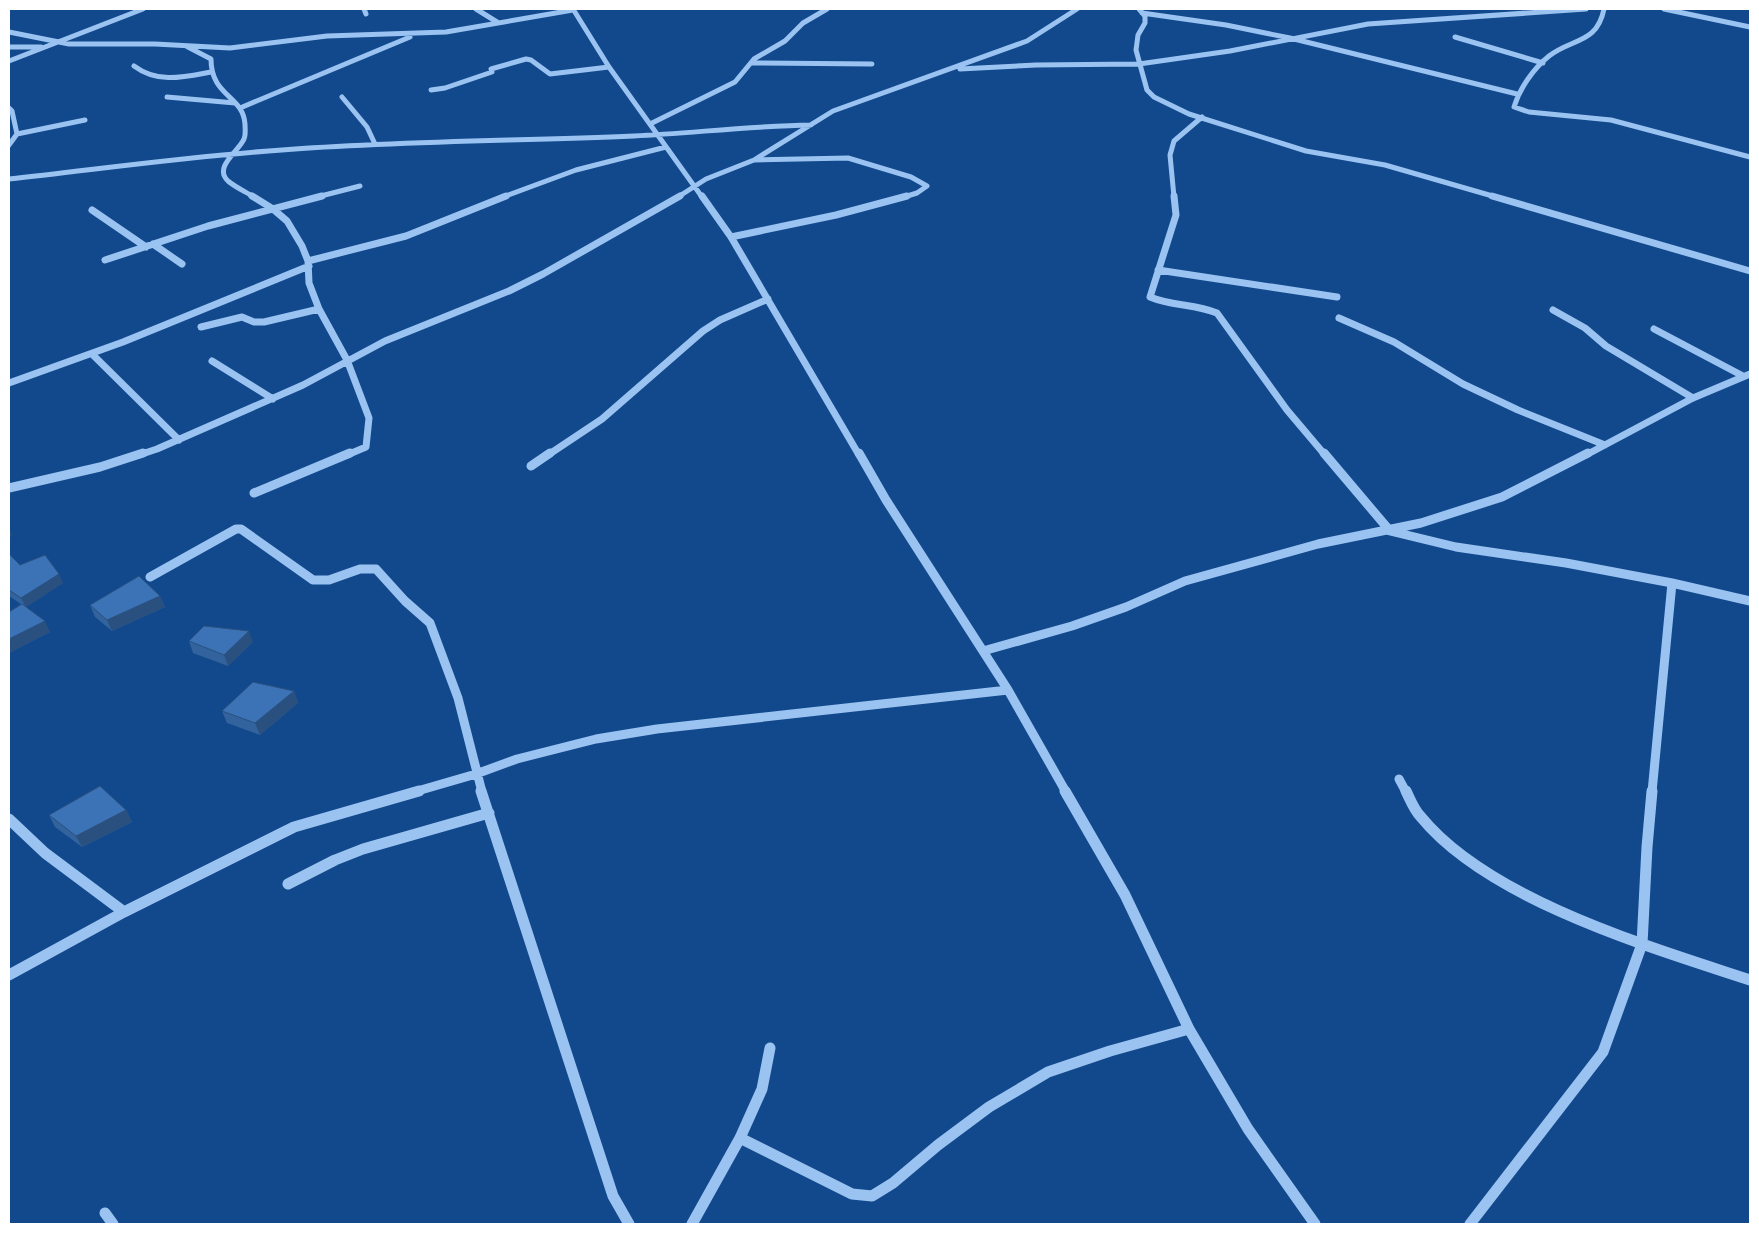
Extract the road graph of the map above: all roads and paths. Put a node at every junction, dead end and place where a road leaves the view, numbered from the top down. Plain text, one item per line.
1 (143, 9) edge
2 (476, 9) edge
3 (573, 9) edge
4 (827, 9) edge
5 (1077, 9) edge
6 (1586, 9) edge
7 (1604, 9) edge
8 (1664, 9) edge
9 (1140, 11) edge
10 (497, 22) junction
11 (1750, 27) edge
12 (9, 32) edge
13 (422, 34) junction
14 (1455, 37) dead end
15 (1290, 38) junction
16 (58, 42) junction
17 (186, 46) junction
18 (9, 47) edge
19 (46, 47) junction
20 (9, 61) edge
21 (1543, 62) junction
22 (752, 63) junction
23 (872, 64) dead end
24 (1139, 64) junction
25 (134, 66) dead end
26 (609, 67) junction
27 (951, 70) junction
28 (211, 72) junction
29 (431, 90) dead end
30 (1517, 94) junction
31 (166, 97) dead end
32 (342, 97) dead end
33 (237, 105) junction
34 (9, 108) edge
35 (1202, 117) junction
36 (85, 120) dead end
37 (650, 124) junction
38 (813, 125) junction
39 (17, 134) junction
40 (657, 134) junction
41 (375, 144) junction
42 (9, 145) edge
43 (666, 147) junction
44 (231, 156) junction
45 (1750, 157) edge
46 (754, 160) junction
47 (9, 179) edge
48 (360, 186) dead end
49 (696, 186) junction
50 (273, 209) junction
51 (92, 210) dead end
52 (731, 237) junction
53 (150, 246) junction
54 (105, 260) dead end
55 (182, 264) dead end
56 (309, 264) junction
57 (1158, 270) junction
58 (1750, 270) edge
59 (1337, 297) dead end
60 (768, 299) junction
61 (319, 309) junction
62 (1552, 310) dead end
63 (1339, 318) dead end
64 (201, 326) dead end
65 (1654, 330) dead end
66 (92, 354) junction
67 (347, 360) junction
68 (212, 361) dead end
69 (1747, 375) edge
70 (9, 383) edge
71 (1693, 398) junction
72 (273, 399) junction
73 (179, 440) junction
74 (1606, 445) junction
75 (531, 466) dead end
76 (9, 488) edge
77 (254, 493) dead end
78 (1390, 530) junction
79 (150, 577) dead end
80 (1672, 583) junction
81 (1750, 601) edge
82 (983, 651) junction
83 (1008, 690) junction
84 (476, 774) junction
85 (1398, 779) dead end
86 (489, 813) junction
87 (9, 819) edge
88 (288, 884) dead end
89 (124, 912) junction
90 (1642, 944) junction
91 (9, 975) edge
92 (1750, 980) edge
93 (1189, 1029) junction
94 (770, 1048) dead end
95 (740, 1138) junction
96 (630, 1224) edge
97 (692, 1224) edge
98 (1314, 1224) edge
99 (1470, 1224) edge

1 - 16 street
2 - 10 street
3 - 10 street
3 - 26 street
4 - 22 street
5 - 27 street
6 - 15 street
7 - 21 street
8 - 11 street
9 - 15 street
9 - 24 street
10 - 13 street
12 - 16 street
13 - 17 street
13 - 33 street
14 - 21 street
15 - 24 street
15 - 30 street
16 - 17 street
16 - 19 street
17 - 28 street
18 - 19 street
19 - 20 street
21 - 30 street
22 - 23 street
22 - 37 street
24 - 27 street
24 - 35 street
25 - 28 street
26 - 29 street
26 - 37 street
27 - 38 street
28 - 33 street
30 - 45 street
31 - 33 street
32 - 41 street
33 - 44 street
34 - 39 street
35 - 57 street
35 - 58 street
36 - 39 street
37 - 40 street
38 - 40 street
38 - 46 street
39 - 42 street
40 - 41 street
40 - 43 street
41 - 44 street
43 - 49 street
43 - 56 street
44 - 47 street
44 - 50 street
46 - 49 street
46 - 52 street
48 - 50 street
49 - 52 street
49 - 67 street
50 - 53 street
50 - 56 street
51 - 53 street
52 - 60 street
53 - 54 street
53 - 55 street
56 - 61 street
56 - 66 street
57 - 59 street
57 - 78 street
60 - 75 street
60 - 82 street
61 - 64 street
61 - 67 street
62 - 71 street
63 - 74 street
65 - 69 street
66 - 70 street
66 - 73 street
67 - 72 street
67 - 77 street
68 - 72 street
69 - 71 street
71 - 74 street
72 - 73 street
73 - 76 street
74 - 78 street
78 - 80 street
78 - 82 street
79 - 84 street
80 - 81 street
80 - 90 street
82 - 83 street
83 - 84 street
83 - 93 street
84 - 86 street
84 - 89 street
85 - 90 street
86 - 88 street
86 - 96 street
87 - 89 street
89 - 91 street
90 - 92 street
90 - 99 street
93 - 95 street
93 - 98 street
94 - 95 street
95 - 97 street

